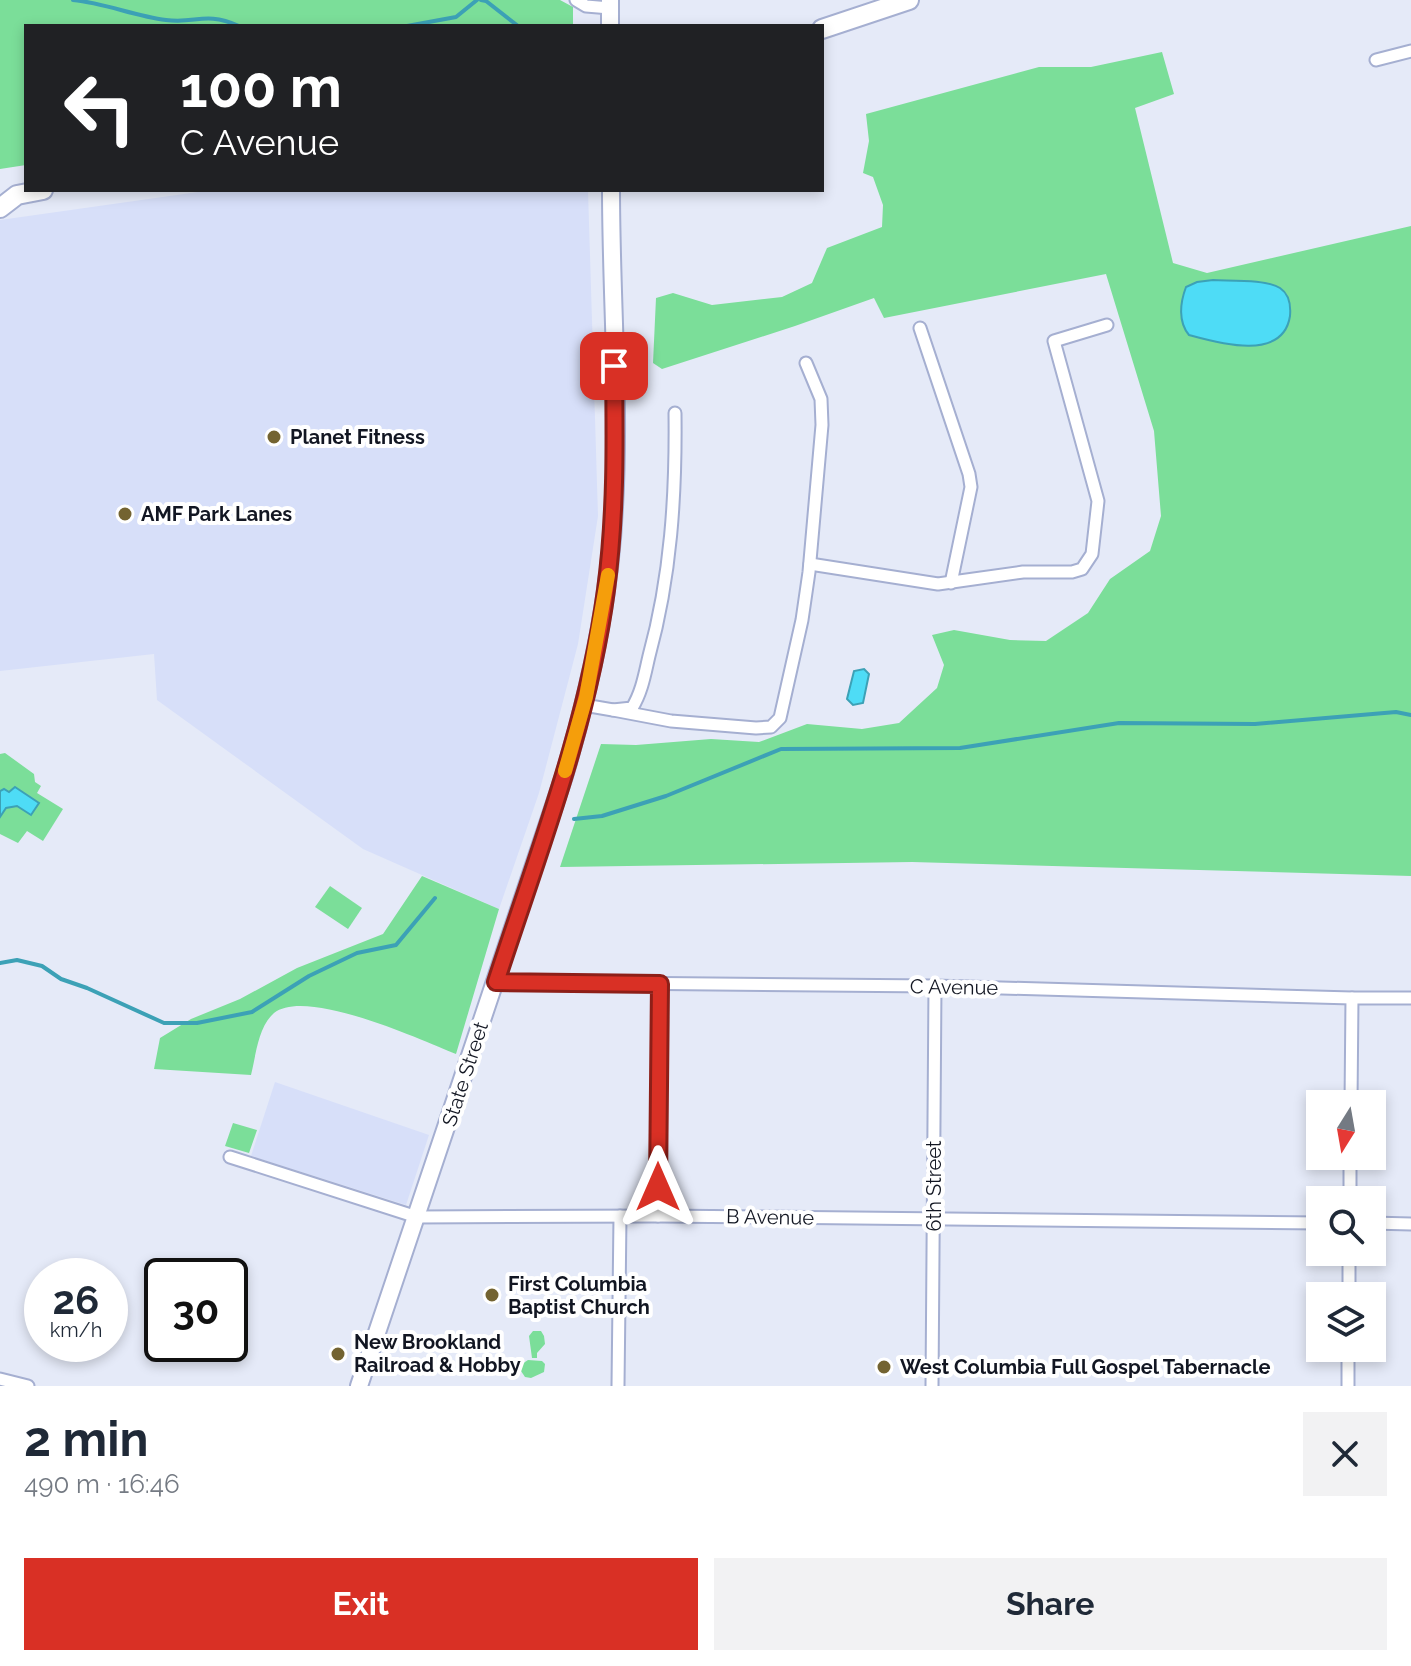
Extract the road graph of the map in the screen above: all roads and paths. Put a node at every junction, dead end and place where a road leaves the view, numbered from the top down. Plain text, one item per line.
1 (576, 0) edge
2 (909, 0) edge
3 (610, 4) edge
4 (824, 28) edge
5 (1411, 51) edge
6 (1376, 60) dead end
7 (8, 191) edge
8 (611, 192) edge
9 (0, 208) edge
10 (1107, 325) dead end
11 (920, 328) dead end
12 (806, 363) dead end
13 (675, 413) dead end
14 (810, 564) junction
15 (951, 583) junction
16 (584, 705) junction
17 (613, 710) junction
18 (496, 982) junction
19 (660, 984) junction
20 (935, 986) junction
21 (1352, 998) junction
22 (1411, 998) edge
23 (1351, 1090) edge
24 (230, 1157) dead end
25 (620, 1216) junction
26 (658, 1216) junction
27 (417, 1217) junction
28 (933, 1219) junction
29 (1306, 1223) edge
30 (1386, 1223) edge
31 (1411, 1224) edge
32 (1348, 1362) edge
33 (5, 1382) edge
34 (28, 1386) edge
35 (359, 1386) edge
36 (618, 1386) edge
37 (932, 1386) edge
38 (1348, 1386) edge

1 - 3 street
2 - 4 main road
5 - 6 street
7 - 9 main road
8 - 16 main road, State Street
10 - 15 street
11 - 15 street
12 - 14 street
13 - 17 street
14 - 15 street
14 - 17 street
16 - 17 street
16 - 18 main road, State Street
18 - 19 street, C Avenue
18 - 27 main road, State Street
19 - 20 street, C Avenue
19 - 26 street
20 - 21 street, C Avenue
20 - 28 street, 6th Street
21 - 22 street, C Avenue
21 - 23 street
24 - 27 street, B Avenue
25 - 26 street, B Avenue
25 - 27 street, B Avenue
25 - 36 street
26 - 28 street, B Avenue
27 - 35 main road, State Street
28 - 29 street, B Avenue
28 - 37 street, 6th Street
30 - 31 street
32 - 38 street
33 - 34 street

